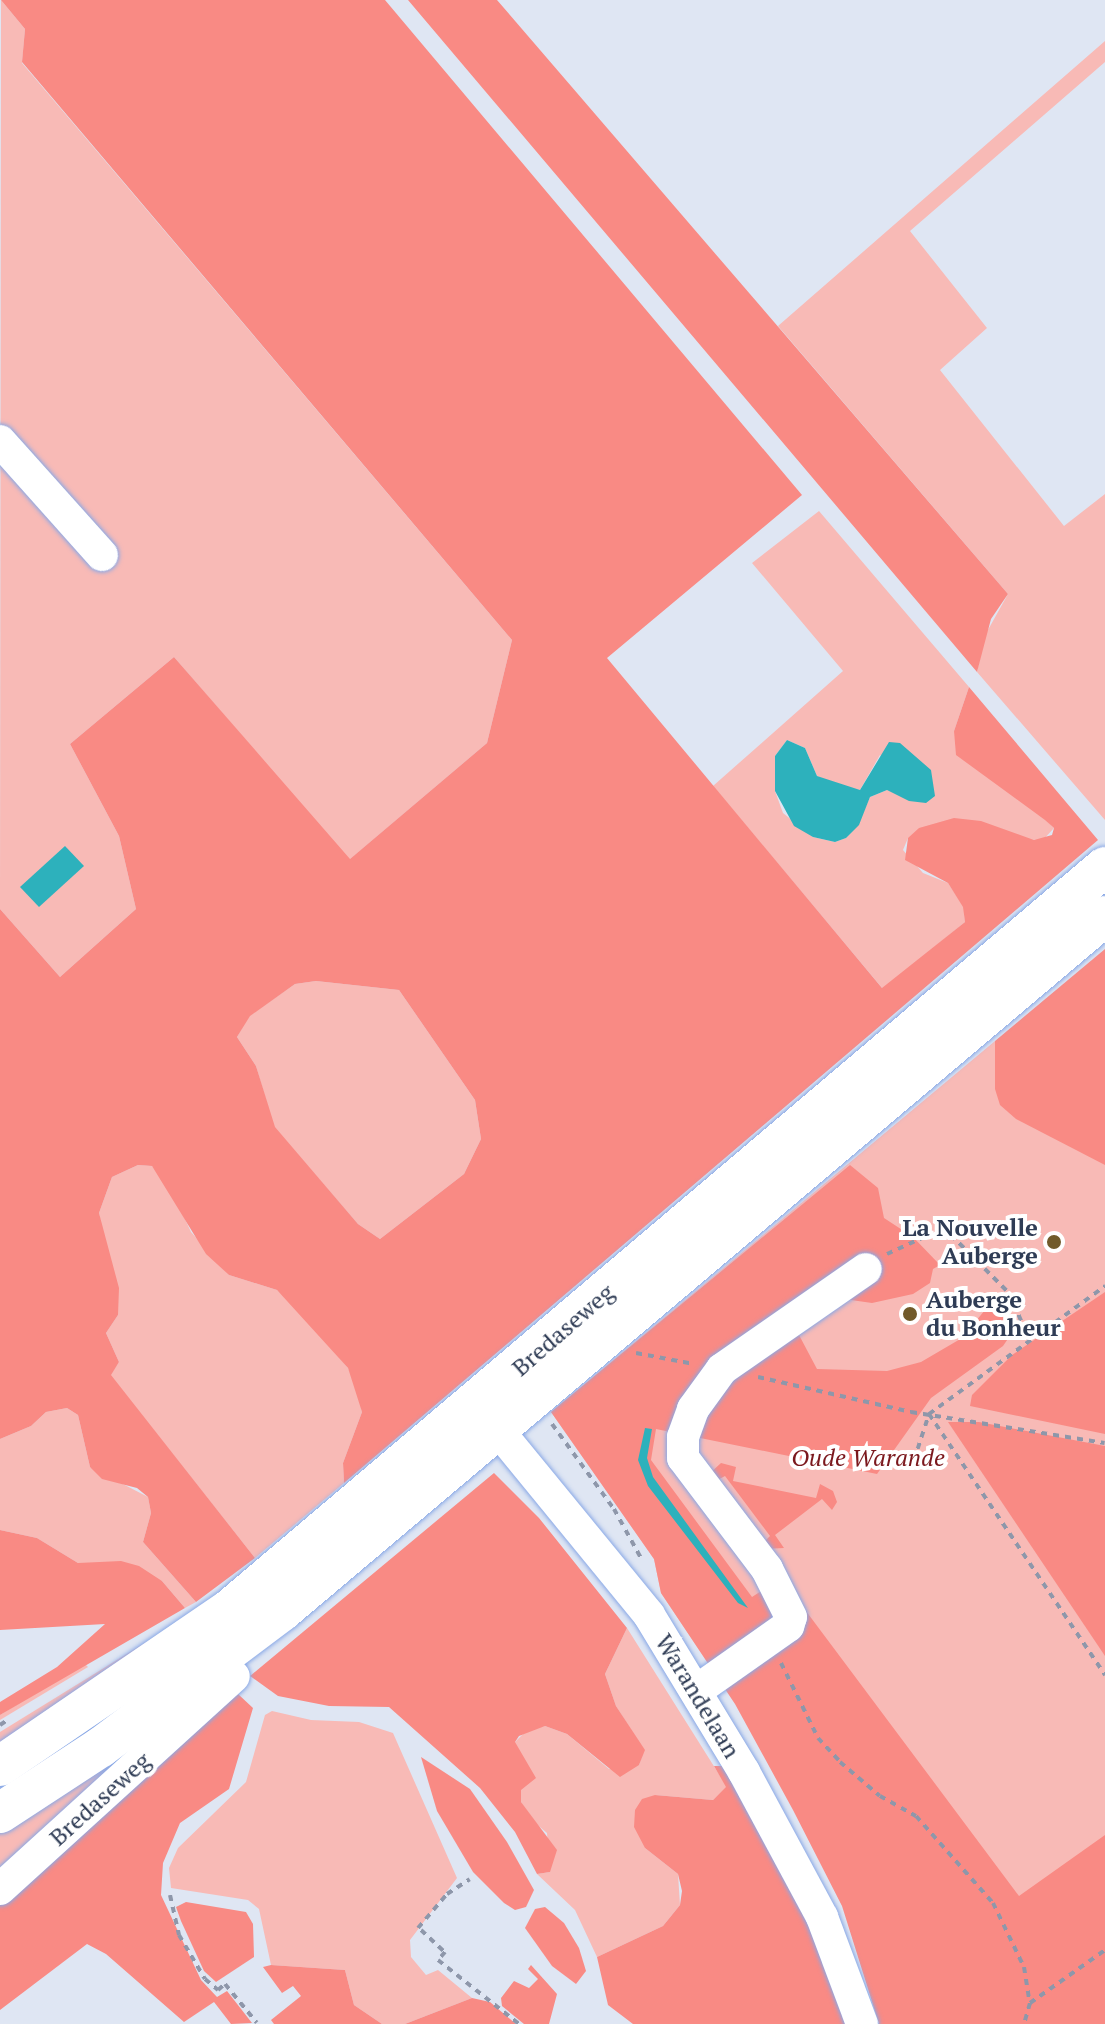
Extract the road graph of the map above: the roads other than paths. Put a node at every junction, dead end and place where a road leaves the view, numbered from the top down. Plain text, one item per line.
1 (0, 441) edge
2 (102, 555) dead end
3 (1105, 867) edge
4 (1105, 916) edge
5 (1020, 964) junction
6 (866, 1269) road end
7 (487, 1416) junction
8 (234, 1676) dead end
9 (696, 1691) junction
10 (0, 1766) edge
11 (0, 1813) edge
12 (0, 1889) edge
13 (862, 2024) edge

1 - 2 street
3 - 5 main road, Bredaseweg
4 - 5 main road, Bredaseweg
5 - 7 main road, Bredaseweg
6 - 9 street
7 - 9 street, Warandelaan
7 - 10 main road, Bredaseweg
7 - 11 main road, Bredaseweg
8 - 12 street, Bredaseweg
9 - 13 street, Warandelaan

